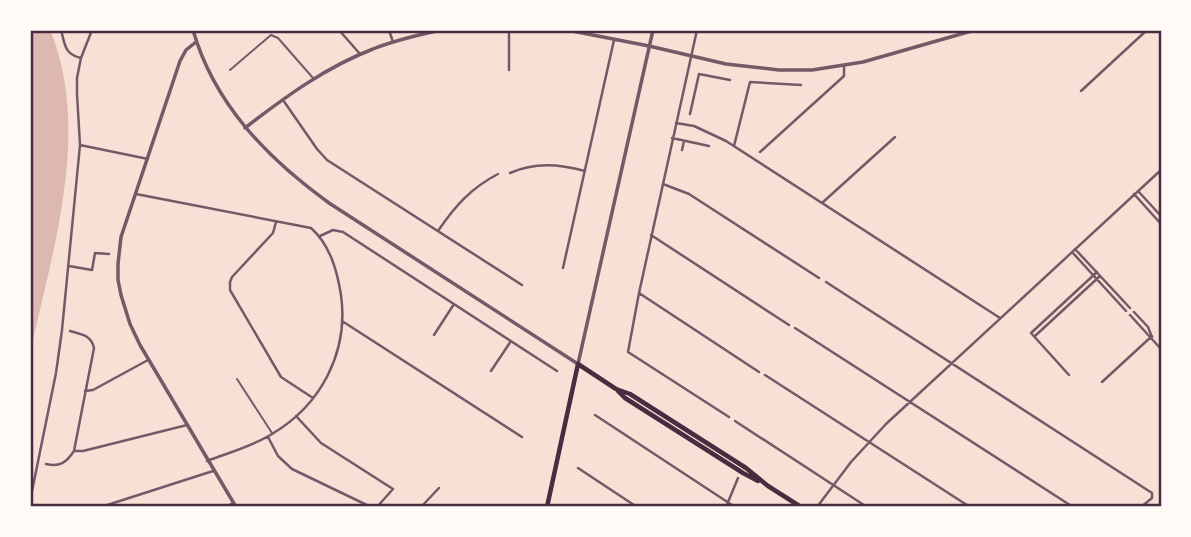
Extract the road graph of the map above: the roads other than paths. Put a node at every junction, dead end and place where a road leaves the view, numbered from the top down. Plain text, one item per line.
1 (61, 30) edge
2 (92, 30) edge
3 (193, 30) edge
4 (339, 30) edge
5 (388, 30) edge
6 (441, 30) edge
7 (509, 30) edge
8 (567, 30) edge
9 (653, 30) edge
10 (696, 30) edge
11 (975, 30) edge
12 (1146, 30) edge
13 (614, 40) junction
14 (196, 42) junction
15 (393, 42) junction
16 (649, 46) junction
17 (360, 54) junction
18 (691, 57) junction
19 (80, 58) junction
20 (844, 66) junction
21 (230, 70) dead end
22 (509, 70) dead end
23 (313, 79) junction
24 (730, 80) dead end
25 (596, 83) dead end
26 (604, 85) junction
27 (801, 85) dead end
28 (1082, 91) dead end
29 (283, 100) junction
30 (690, 114) dead end
31 (676, 122) junction
32 (245, 128) junction
33 (895, 137) dead end
34 (673, 138) junction
35 (684, 141) junction
36 (80, 145) junction
37 (709, 146) dead end
38 (734, 146) junction
39 (682, 150) dead end
40 (761, 152) dead end
41 (148, 159) junction
42 (1161, 170) edge
43 (585, 171) junction
44 (510, 173) dead end
45 (498, 174) dead end
46 (663, 184) junction
47 (1138, 191) junction
48 (136, 194) junction
49 (1134, 194) junction
50 (822, 203) junction
51 (1161, 216) edge
52 (276, 221) junction
53 (1161, 224) edge
54 (438, 231) junction
55 (651, 235) junction
56 (320, 236) junction
57 (1074, 250) junction
58 (109, 254) dead end
59 (69, 266) junction
60 (563, 268) dead end
61 (1097, 275) junction
62 (819, 278) dead end
63 (826, 282) dead end
64 (522, 285) dead end
65 (639, 293) junction
66 (454, 304) junction
67 (1130, 308) dead end
68 (1126, 311) dead end
69 (1134, 312) dead end
70 (1130, 315) dead end
71 (1000, 318) junction
72 (342, 321) junction
73 (789, 325) dead end
74 (795, 328) dead end
75 (70, 331) dead end
76 (434, 335) dead end
77 (1035, 336) junction
78 (1152, 338) junction
79 (511, 341) junction
80 (1161, 349) edge
81 (149, 360) junction
82 (951, 363) junction
83 (578, 364) junction
84 (557, 370) dead end
85 (491, 371) dead end
86 (759, 372) dead end
87 (765, 375) dead end
88 (1069, 375) dead end
89 (237, 379) dead end
90 (1102, 382) dead end
91 (85, 391) junction
92 (313, 398) junction
93 (909, 402) junction
94 (595, 415) dead end
95 (296, 416) junction
96 (729, 418) dead end
97 (736, 422) dead end
98 (187, 425) junction
99 (272, 434) junction
100 (268, 437) junction
101 (522, 437) dead end
102 (870, 442) junction
103 (74, 451) junction
104 (207, 461) junction
105 (46, 464) dead end
106 (578, 468) dead end
107 (213, 471) junction
108 (738, 478) dead end
109 (833, 485) junction
110 (439, 488) dead end
111 (30, 501) edge
112 (234, 505) edge
113 (727, 505) edge
114 (104, 507) edge
115 (226, 507) edge
116 (371, 507) edge
117 (377, 507) edge
118 (421, 507) edge
119 (547, 507) edge
120 (637, 507) edge
121 (735, 507) edge
122 (801, 507) edge
123 (817, 507) edge
124 (867, 507) edge
125 (970, 507) edge
126 (1073, 507) edge
127 (1142, 507) edge

1 - 19 street
2 - 19 street
3 - 14 street
4 - 17 street
5 - 15 street
6 - 15 street
7 - 22 street
8 - 13 street
9 - 16 street
10 - 18 street
11 - 20 street
12 - 28 street
13 - 16 street
13 - 26 street
14 - 32 street
14 - 41 street
15 - 17 street
16 - 18 street
16 - 83 street
17 - 23 street
18 - 20 street
18 - 31 street
19 - 36 street
20 - 40 street
21 - 23 lane
23 - 29 street
24 - 30 street
25 - 26 street
26 - 43 street
27 - 38 street
29 - 32 street
29 - 54 street
31 - 34 street
31 - 38 street
32 - 83 street
33 - 50 street
34 - 35 street
34 - 46 street
35 - 37 street
35 - 39 street
36 - 41 street
36 - 59 street
38 - 50 street
41 - 48 street
42 - 47 street
43 - 44 street
43 - 60 street
45 - 54 street
46 - 55 street
46 - 62 street
47 - 49 street
47 - 51 street
48 - 52 street
48 - 81 street
49 - 53 street
49 - 57 street
50 - 71 street
52 - 56 street
52 - 92 street
54 - 64 street
55 - 65 street
55 - 73 street
56 - 66 street
56 - 72 street
57 - 61 street
57 - 71 street
58 - 59 street
59 - 111 street
61 - 67 street
61 - 68 street
61 - 77 street
61 - 77 street
63 - 82 street
65 - 86 street
65 - 96 street
66 - 76 street
66 - 79 street
69 - 78 street
70 - 78 street
71 - 82 street
72 - 92 street
72 - 101 street
74 - 93 street
75 - 91 street
77 - 88 street
78 - 80 street
78 - 90 street
79 - 84 street
79 - 85 street
81 - 91 street
81 - 98 street
82 - 93 street
82 - 127 street
83 - 119 main road
83 - 122 main road
87 - 102 street
89 - 99 lane
91 - 103 street
92 - 95 street
93 - 102 street
93 - 126 street
94 - 113 street
95 - 99 street
95 - 117 street
97 - 109 street
98 - 103 street
98 - 104 street
99 - 100 street
100 - 104 street
100 - 116 street
102 - 109 street
102 - 125 street
103 - 105 street
104 - 107 street
106 - 120 street
107 - 112 street
107 - 114 street
108 - 113 street
109 - 123 street
109 - 124 street
110 - 118 street
112 - 115 street
113 - 121 street

